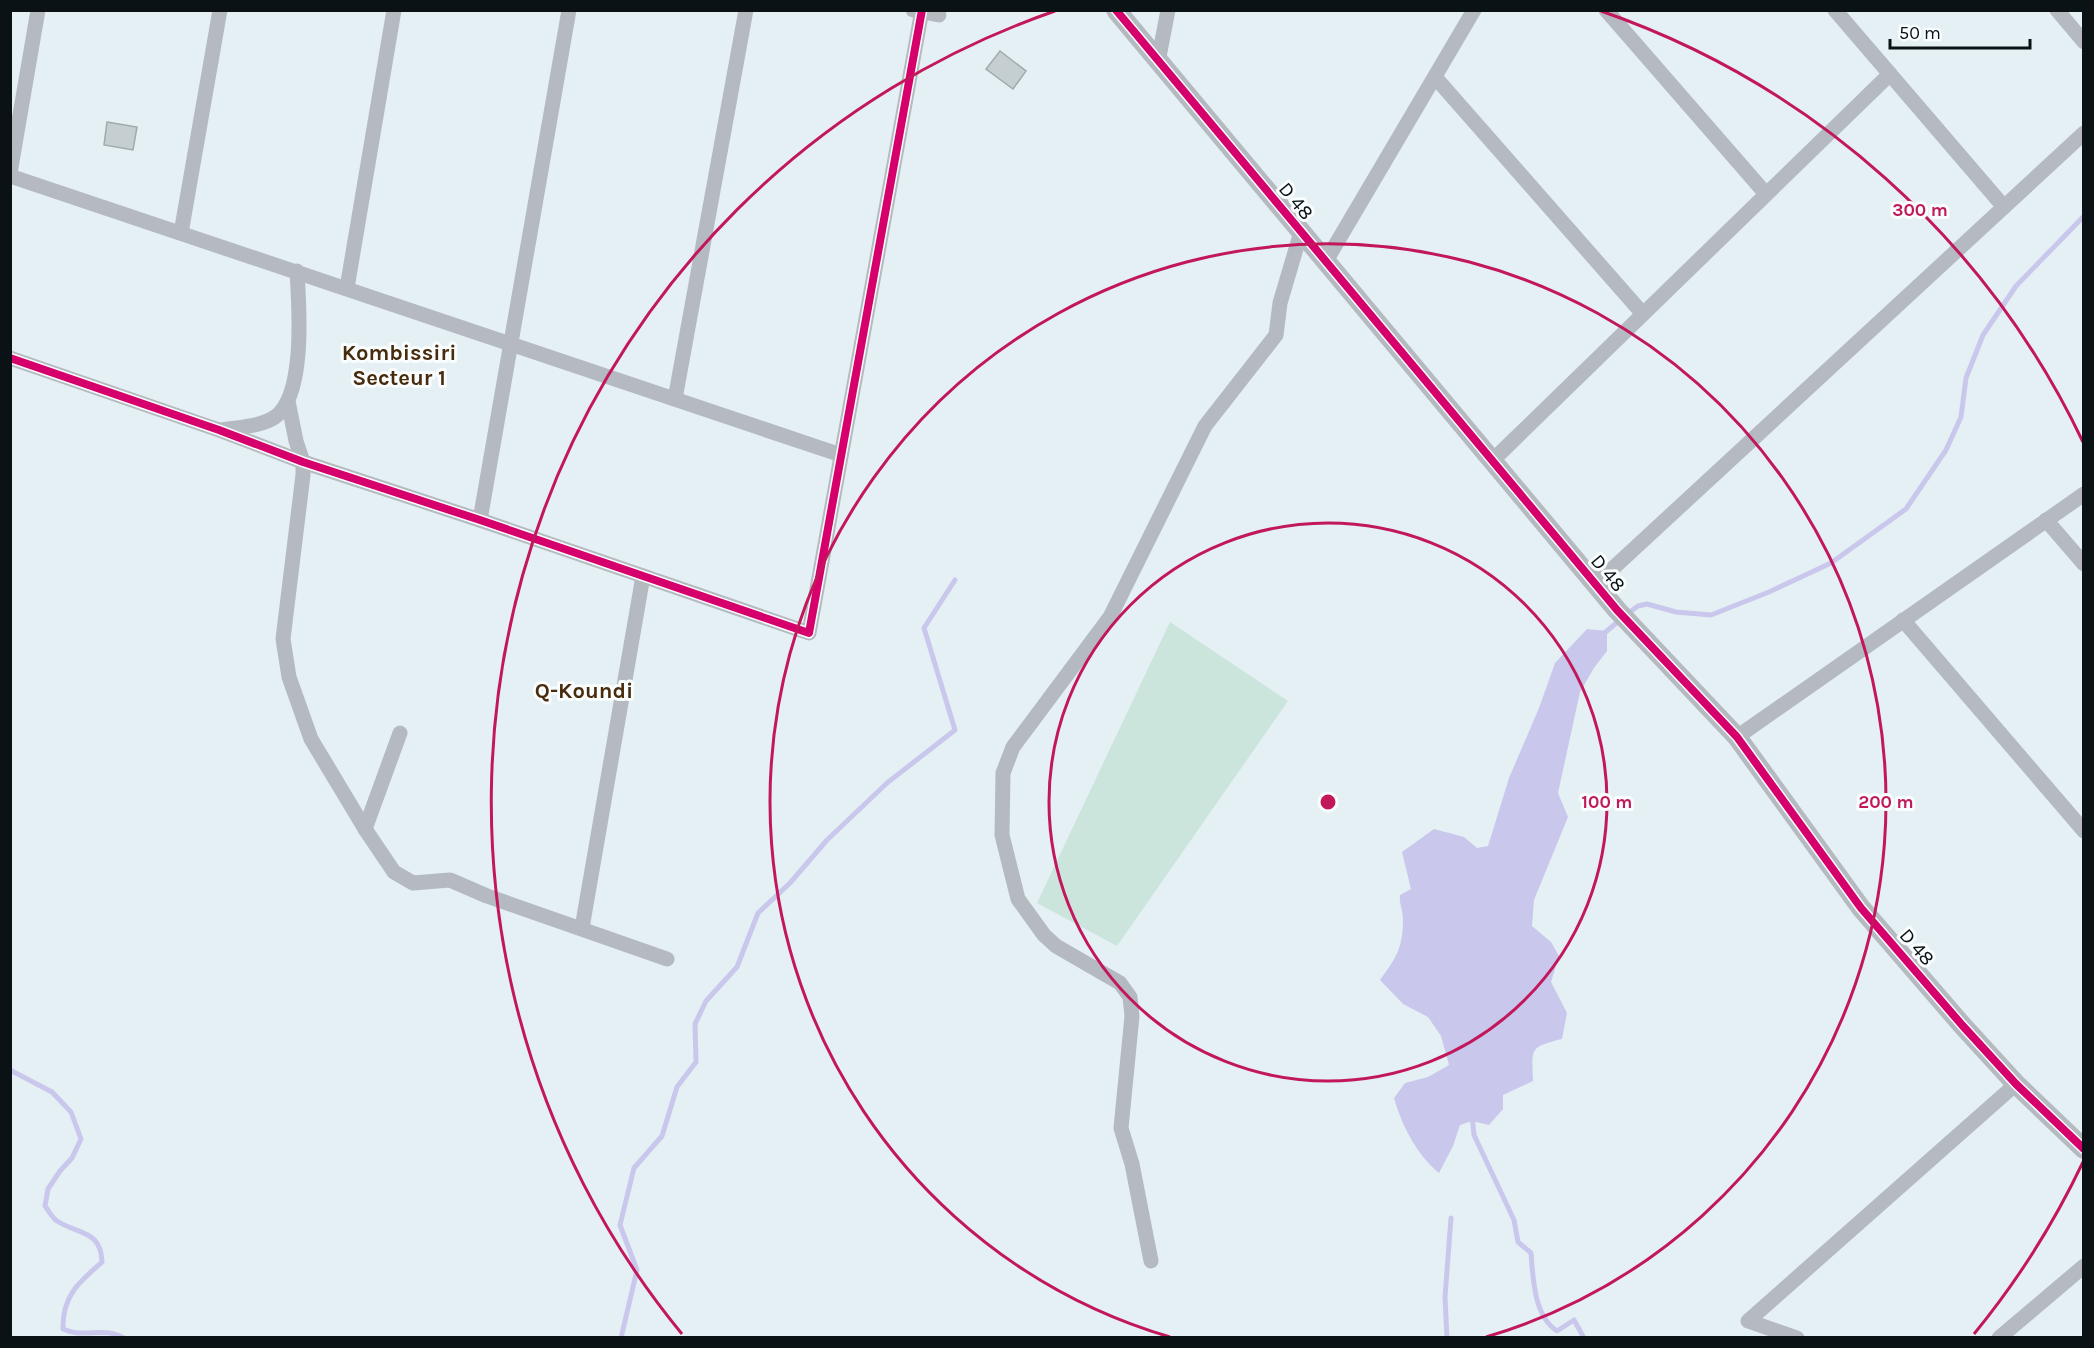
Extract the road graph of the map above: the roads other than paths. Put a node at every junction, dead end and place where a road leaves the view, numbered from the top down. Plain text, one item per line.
1 (38, 10) edge
2 (220, 10) edge
3 (394, 10) edge
4 (569, 10) edge
5 (746, 10) edge
6 (1116, 10) edge
7 (1168, 10) edge
8 (1474, 10) edge
9 (1606, 10) edge
10 (1835, 10) edge
11 (2057, 10) edge
12 (919, 11) edge
13 (939, 15) dead end
14 (2084, 42) edge
15 (1158, 62) junction
16 (1890, 74) junction
17 (1435, 77) junction
18 (2084, 133) edge
19 (10, 174) edge
20 (1766, 194) junction
21 (2004, 207) junction
22 (1301, 232) junction
23 (181, 233) junction
24 (1326, 261) junction
25 (297, 271) junction
26 (347, 288) junction
27 (1643, 314) junction
28 (511, 344) junction
29 (10, 358) edge
30 (675, 399) junction
31 (288, 401) junction
32 (219, 430) junction
33 (841, 455) junction
34 (1492, 461) junction
35 (303, 462) junction
36 (2084, 494) edge
37 (480, 520) junction
38 (2046, 520) junction
39 (2084, 564) edge
40 (643, 576) junction
41 (1596, 584) junction
42 (1903, 620) junction
43 (400, 733) dead end
44 (1737, 737) junction
45 (365, 829) junction
46 (2084, 831) edge
47 (582, 928) junction
48 (667, 959) dead end
49 (2016, 1084) junction
50 (2084, 1149) edge
51 (1151, 1261) dead end
52 (2084, 1266) edge
53 (1797, 1338) edge
54 (1999, 1338) edge

1 - 19 street
2 - 23 street
3 - 26 street
4 - 28 street
5 - 30 street
6 - 15 street, D 48
7 - 15 street
8 - 17 street
9 - 20 street
10 - 16 street
11 - 14 street
12 - 13 street
12 - 33 street
15 - 22 street, D 48
16 - 20 street
16 - 21 street
17 - 24 street
17 - 27 street
18 - 21 street
19 - 23 street
20 - 27 street
21 - 41 street
22 - 24 street, D 48
22 - 51 street
23 - 25 street
24 - 34 street, D 48
25 - 26 street
25 - 31 street
26 - 28 street
27 - 34 street
28 - 30 street
28 - 37 street
29 - 32 street
30 - 33 street
31 - 32 street
31 - 35 street
32 - 35 street
33 - 40 street
34 - 41 street, D 48
35 - 37 street
35 - 45 street
36 - 38 street
37 - 40 street
38 - 39 street
38 - 42 street
40 - 47 street
41 - 44 street, D 48
42 - 44 street
42 - 46 street
43 - 45 street
44 - 49 street, D 48
45 - 47 street
47 - 48 street
49 - 50 street, D 48
49 - 53 street
52 - 54 street

